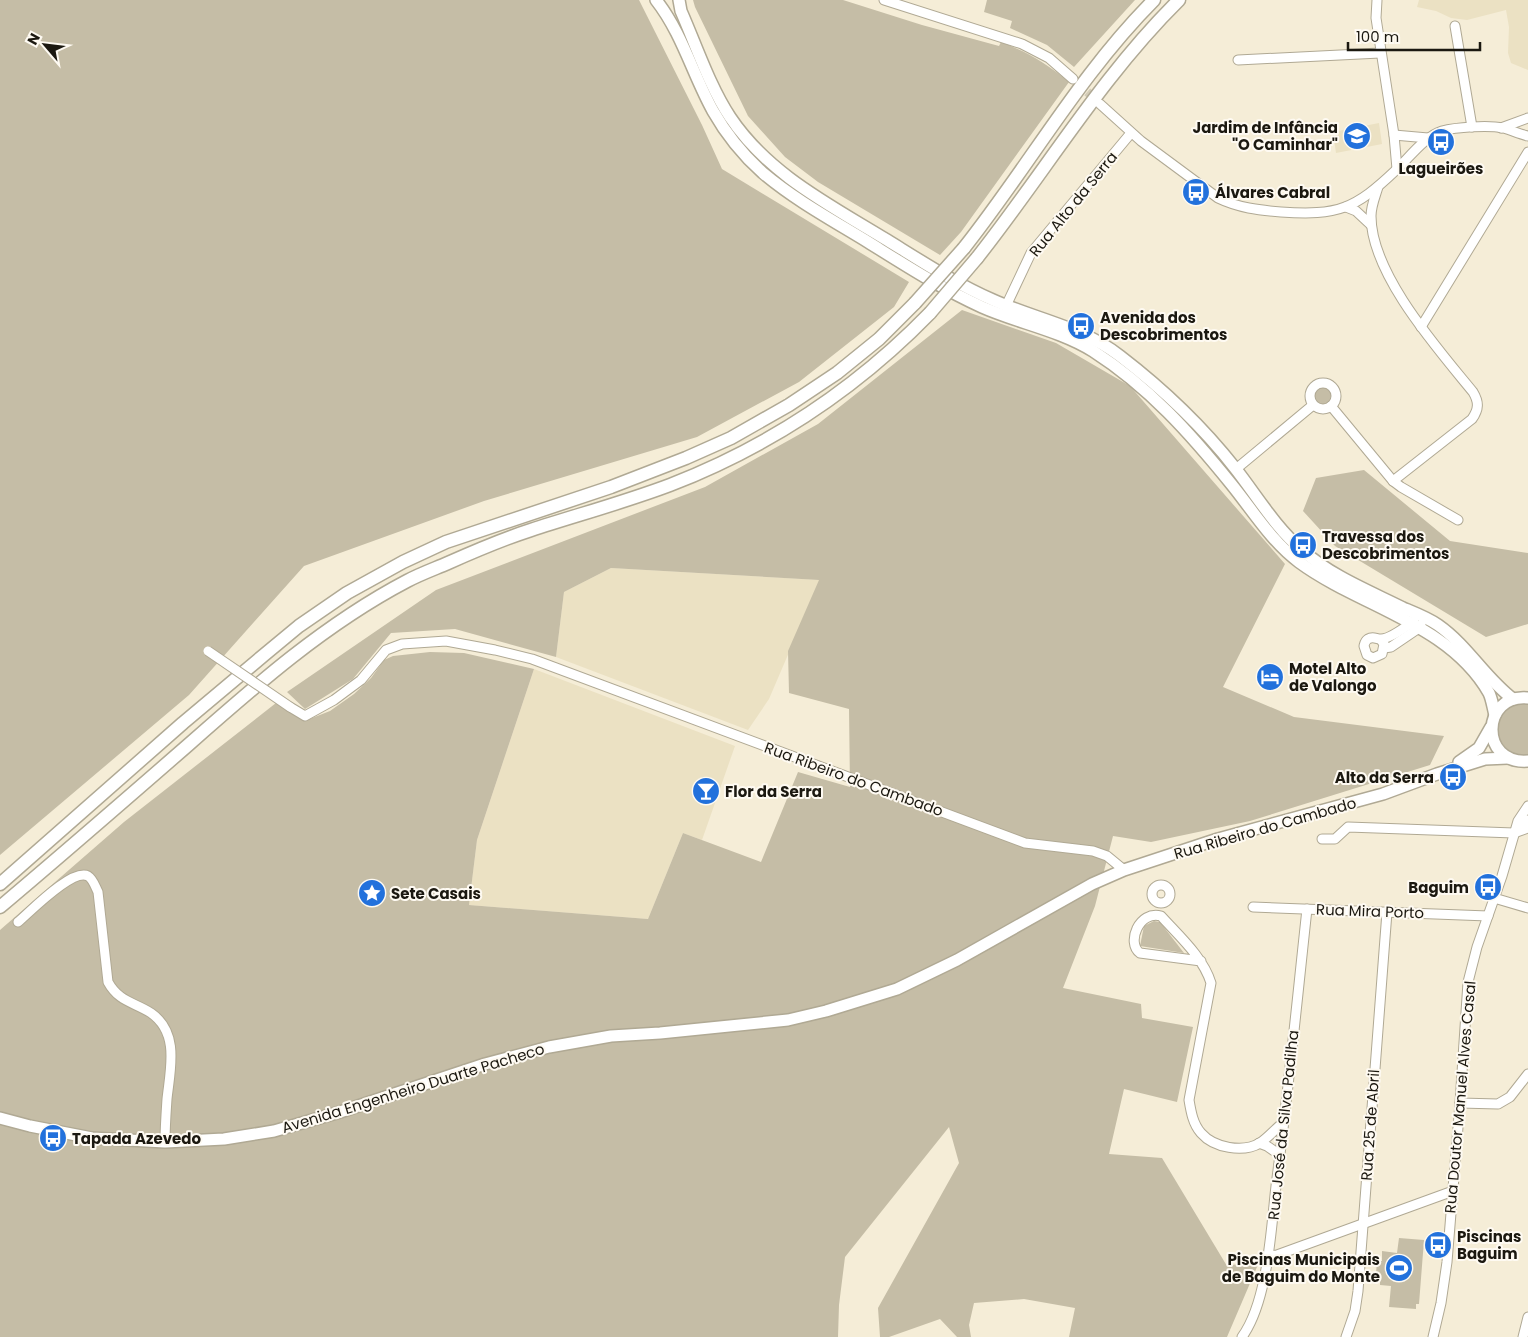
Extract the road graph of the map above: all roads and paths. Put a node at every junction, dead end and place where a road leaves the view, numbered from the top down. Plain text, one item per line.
1 (656, 0) edge
2 (679, 0) edge
3 (884, 0) edge
4 (1154, 0) edge
5 (1179, 0) edge
6 (1377, 0) edge
7 (1455, 26) dead end
8 (1380, 54) junction
9 (1238, 60) dead end
10 (1073, 79) tunnel mouth
11 (1100, 104) tunnel mouth
12 (1528, 118) edge
13 (1472, 127) junction
14 (1501, 128) junction
15 (1131, 133) junction
16 (1394, 135) junction
17 (1428, 138) junction
18 (1527, 139) edge
19 (1528, 152) edge
20 (1397, 169) junction
21 (1378, 187) junction
22 (1346, 207) junction
23 (1372, 225) junction
24 (1004, 310) junction
25 (1421, 327) junction
26 (1313, 405) junction
27 (1331, 406) junction
28 (1217, 467) junction
29 (1236, 469) junction
30 (1393, 481) junction
31 (1232, 485) junction
32 (1458, 520) dead end
33 (1396, 615) junction
34 (1419, 621) junction
35 (1399, 631) junction
36 (1380, 639) junction
37 (1384, 648) junction
38 (208, 651) dead end
39 (1528, 698) edge
40 (1513, 699) junction
41 (1495, 715) junction
42 (1491, 727) junction
43 (1508, 758) junction
44 (1528, 762) edge
45 (1437, 774) junction
46 (1528, 806) edge
47 (1528, 820) edge
48 (1528, 828) edge
49 (1514, 833) junction
50 (1322, 838) dead end
51 (1124, 870) junction
52 (0, 884) edge
53 (1494, 898) junction
54 (1162, 902) dead end
55 (0, 907) edge
56 (1253, 907) dead end
57 (1528, 908) edge
58 (1307, 909) junction
59 (1387, 912) junction
60 (1161, 916) junction
61 (1488, 916) junction
62 (18, 922) dead end
63 (1201, 961) junction
64 (1528, 1074) edge
65 (1460, 1103) junction
66 (0, 1118) edge
67 (1284, 1122) junction
68 (165, 1142) junction
69 (1260, 1143) junction
70 (1280, 1155) junction
71 (1453, 1191) junction
72 (1363, 1224) junction
73 (1268, 1256) junction
74 (1528, 1317) edge
75 (1242, 1337) edge
76 (1346, 1337) edge
77 (1433, 1337) edge
78 (1523, 1337) edge

1 - 24 main road
2 - 24 main road
3 - 10 street
4 - 52 highway, bridge
5 - 55 highway, bridge
6 - 8 street
7 - 13 street
8 - 9 street
8 - 16 street
11 - 15 street
12 - 14 street
13 - 14 street
13 - 17 street
14 - 18 street
15 - 22 street
15 - 24 street, Rua Alto da Serra
16 - 17 street
16 - 20 street
17 - 20 street
19 - 25 street
20 - 21 street
21 - 22 street
21 - 23 street
22 - 23 street
23 - 25 street
24 - 28 main road
24 - 29 main road
25 - 30 street
26 - 27 street
26 - 27 street
26 - 29 street
27 - 30 street
28 - 29 street
28 - 31 main road
29 - 31 street
29 - 34 main road
30 - 32 street
31 - 33 main road
33 - 34 main road
33 - 35 street
34 - 35 street
34 - 37 street
34 - 40 main road
34 - 41 main road
35 - 36 street
36 - 37 street
36 - 37 street
38 - 51 street, Rua Ribeiro do Cambado, bridge
39 - 40 main road
40 - 41 main road
41 - 42 main road, Rua Ribeiro do Cambado
42 - 43 main road
42 - 45 main road, Rua Ribeiro do Cambado
43 - 44 main road, Rua Ribeiro do Cambado
43 - 45 main road, Rua Ribeiro do Cambado
45 - 51 main road, Rua Ribeiro do Cambado
46 - 49 street, Rua Doutor Manuel Alves Casal
47 - 49 street
48 - 49 street
49 - 50 street
49 - 53 street, Rua Doutor Manuel Alves Casal
51 - 68 main road, Avenida Engenheiro Duarte Pacheco
53 - 57 street
53 - 61 street, Rua Doutor Manuel Alves Casal
54 - 60 street
56 - 58 street, Rua Mira Porto
58 - 59 street, Rua Mira Porto
58 - 67 street, Rua José da Silva Padilha
59 - 61 street, Rua Mira Porto
59 - 72 street, Rua 25 de Abril
60 - 63 street
60 - 63 street
61 - 65 street, Rua Doutor Manuel Alves Casal
62 - 68 street
63 - 69 street
64 - 65 street
65 - 71 street, Rua Doutor Manuel Alves Casal
66 - 68 main road, Avenida Engenheiro Duarte Pacheco
67 - 69 street
67 - 70 street, Rua José da Silva Padilha
69 - 70 street
70 - 73 street, Rua José da Silva Padilha
71 - 72 street
71 - 77 street, Rua Doutor Manuel Alves Casal
72 - 73 street
72 - 76 street, Rua 25 de Abril
73 - 75 street, Rua José da Silva Padilha
74 - 78 street

